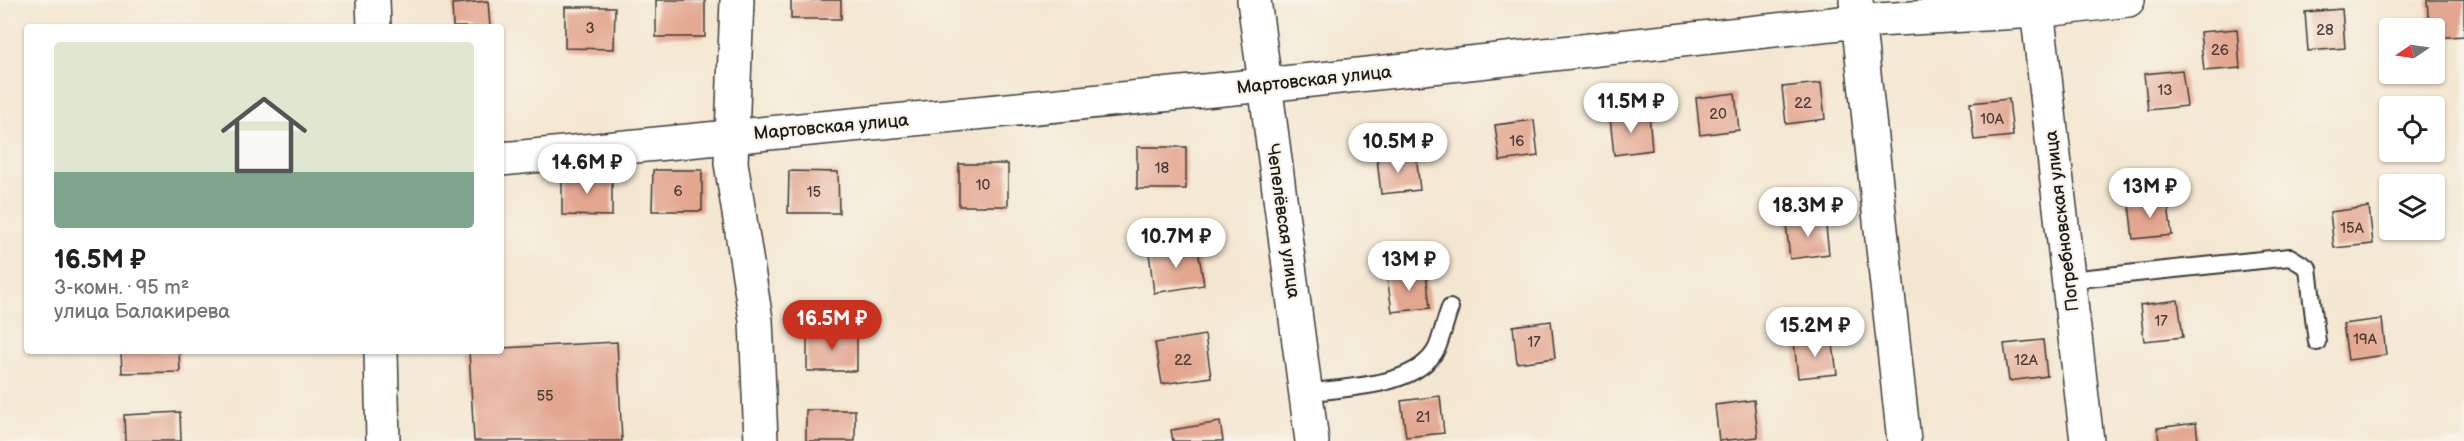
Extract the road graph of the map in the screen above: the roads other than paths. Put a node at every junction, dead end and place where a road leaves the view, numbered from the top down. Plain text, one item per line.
1 (374, 0) edge
2 (737, 0) edge
3 (1254, 0) edge
4 (2128, 0) edge
5 (2037, 5) edge
6 (1858, 10) edge
7 (374, 24) edge
8 (1265, 85) junction
9 (732, 137) junction
10 (504, 159) edge
11 (2068, 280) junction
12 (1450, 308) dead end
13 (2317, 342) dead end
14 (381, 354) edge
15 (1306, 393) junction
16 (383, 441) edge
17 (761, 441) edge
18 (1312, 441) edge
19 (1904, 441) edge
20 (2087, 441) edge

1 - 7 street
2 - 9 street
3 - 8 street, Чепелёвсая улица
4 - 5 street, Мартовская улица
5 - 6 street, Мартовская улица
5 - 11 street, Погребновская улица
6 - 8 street, Мартовская улица
6 - 19 street
8 - 9 street, Мартовская улица
8 - 15 street, Чепелёвсая улица
9 - 10 street, Мартовская улица
9 - 17 street
11 - 13 lane
11 - 20 street, Погребновская улица
12 - 15 lane
14 - 16 street
15 - 18 street, Чепелёвсая улица

